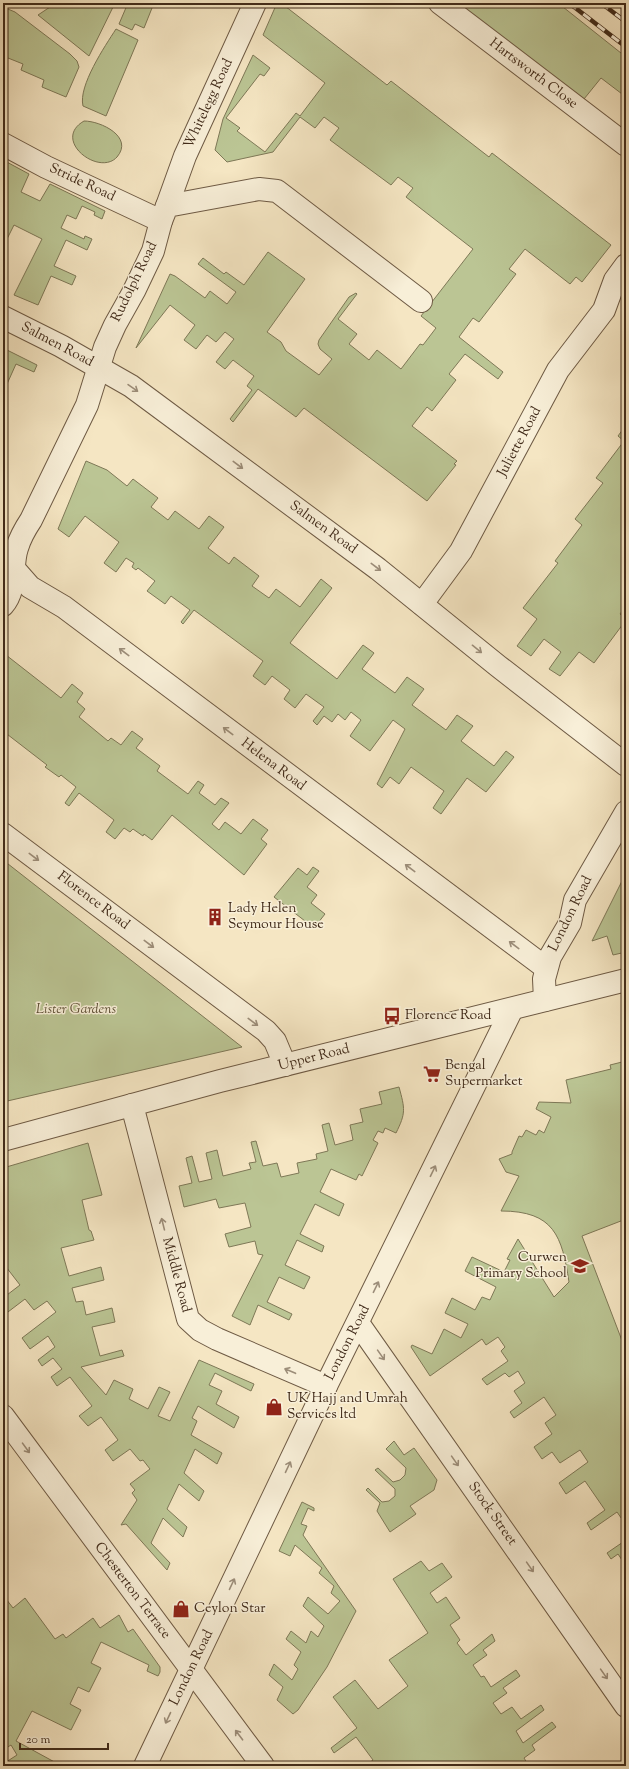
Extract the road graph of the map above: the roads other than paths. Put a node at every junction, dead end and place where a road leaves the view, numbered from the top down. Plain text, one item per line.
1 (255, 3) edge
2 (440, 3) edge
3 (3, 144) edge
4 (626, 145) edge
5 (164, 214) junction
6 (622, 278) edge
7 (421, 301) dead end
8 (3, 317) edge
9 (100, 368) junction
10 (8, 563) edge
11 (3, 604) edge
12 (422, 604) junction
13 (626, 766) edge
14 (626, 812) edge
15 (3, 834) edge
16 (546, 968) junction
17 (626, 980) edge
18 (545, 1000) junction
19 (512, 1008) junction
20 (285, 1065) junction
21 (132, 1105) junction
22 (3, 1140) edge
23 (358, 1323) junction
24 (326, 1386) junction
25 (3, 1416) edge
26 (191, 1670) junction
27 (626, 1706) edge
28 (145, 1766) edge
29 (263, 1766) edge

1 - 5 street, Whitelegg Road
2 - 4 street, Hartsworth Close
3 - 5 street, Stride Road
5 - 7 street
5 - 9 street, Rudolph Road
6 - 12 street, Juliette Road
8 - 9 street, Salmen Road
9 - 10 street, Rudolph Road
9 -> 12 street, Salmen Road
10 - 11 street, Rudolph Road
16 -> 10 street, Helena Road
12 -> 13 street, Salmen Road
14 - 16 street, London Road
15 -> 20 street, Florence Road
16 - 18 street, London Road
17 - 18 street, Upper Road
18 - 19 street, Upper Road
19 - 20 street, Upper Road
23 -> 19 street, London Road
20 - 21 street, Upper Road
21 - 22 street, Upper Road
24 -> 21 street, Middle Road
23 - 24 street, London Road
23 -> 27 street, Stock Street
26 -> 24 street, London Road
25 -> 26 street, Chesterton Terrace
26 -> 28 street, London Road
29 -> 26 street, Chesterton Terrace

